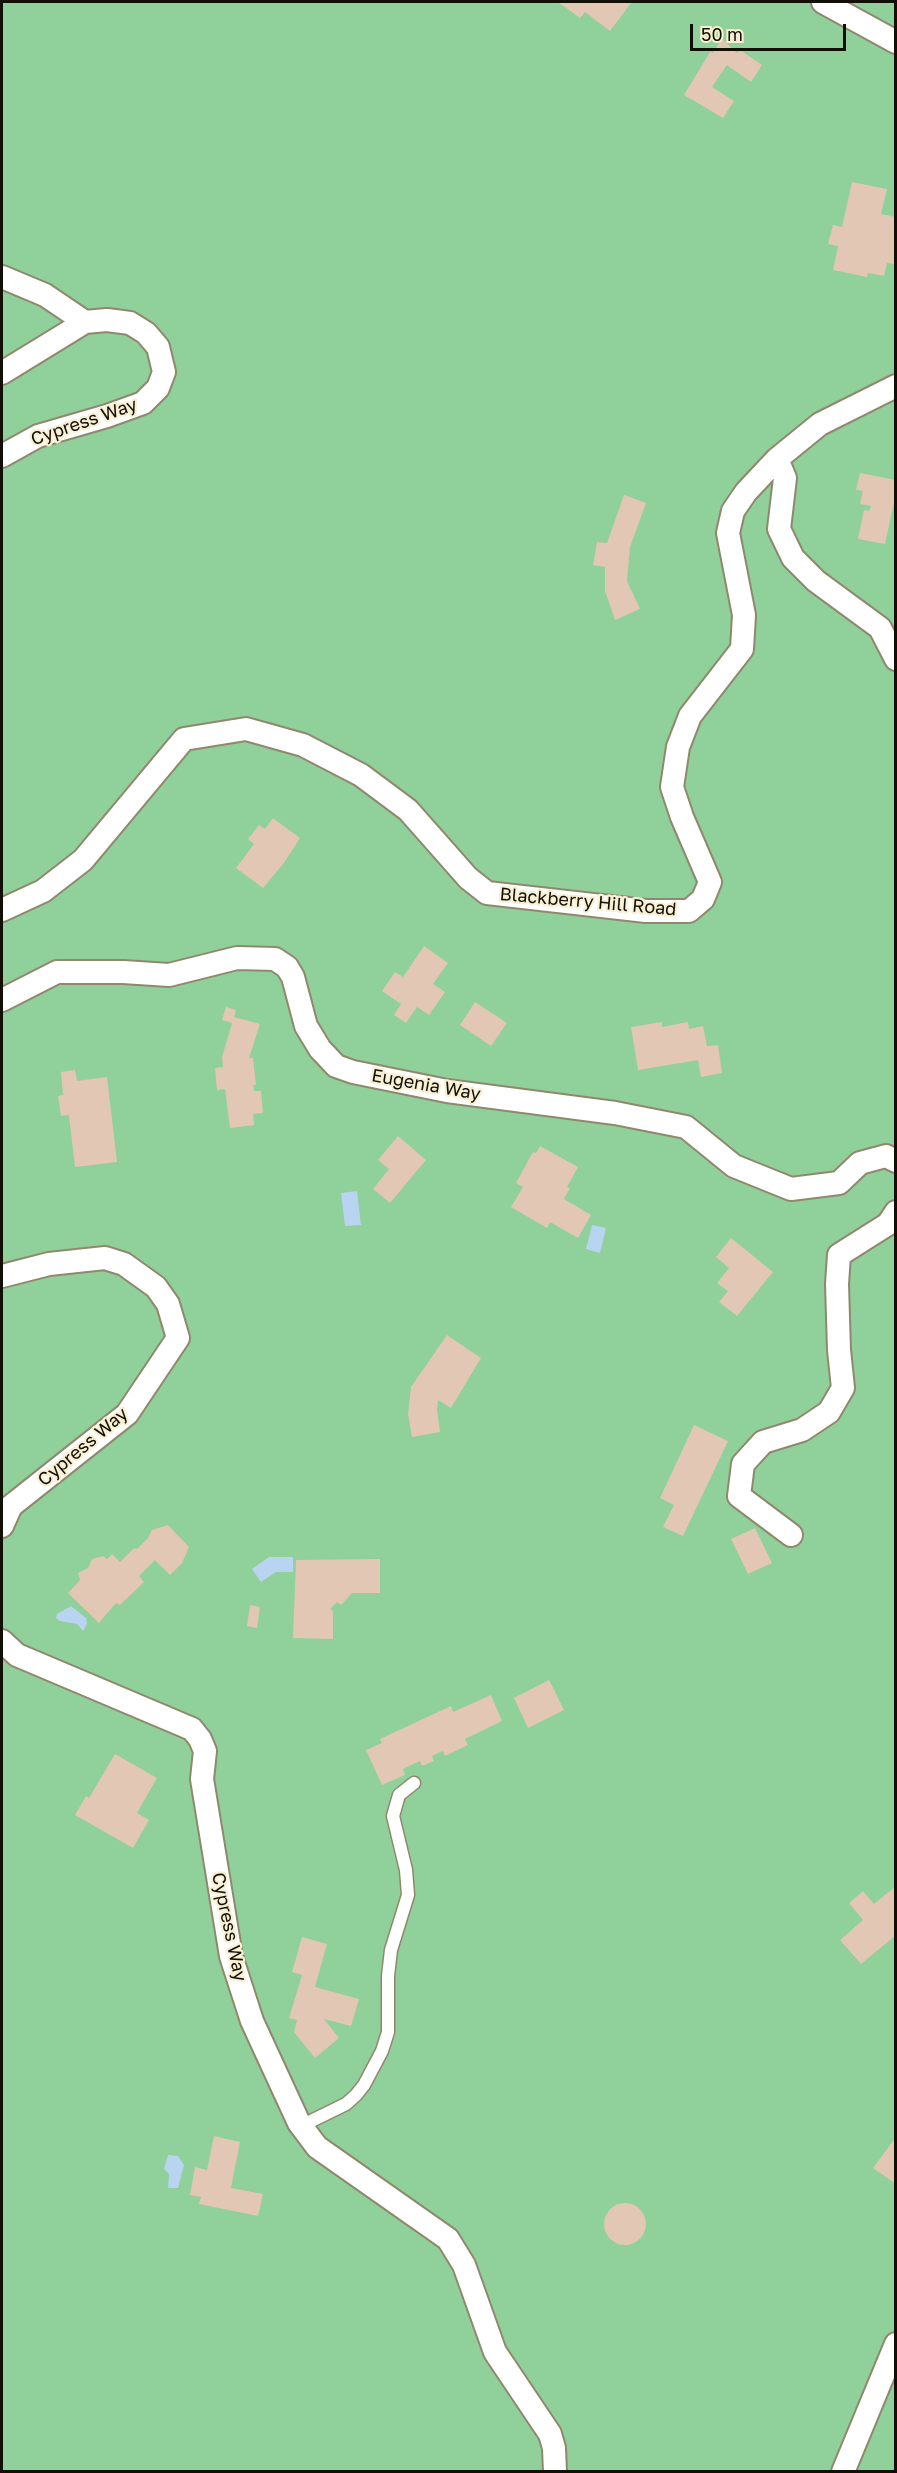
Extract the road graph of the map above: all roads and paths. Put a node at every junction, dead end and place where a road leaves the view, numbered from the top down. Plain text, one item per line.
1 (824, 2) edge
2 (896, 42) edge
3 (2, 277) edge
4 (85, 322) junction
5 (2, 373) edge
6 (896, 386) edge
7 (2, 456) edge
8 (777, 459) junction
9 (896, 658) edge
10 (2, 910) edge
11 (2, 1000) edge
12 (896, 1161) edge
13 (896, 1212) edge
14 (2, 1276) edge
15 (2, 1526) edge
16 (791, 1535) dead end
17 (2, 1641) edge
18 (414, 1783) dead end
19 (301, 2126) junction
20 (896, 2344) edge
21 (555, 2472) edge
22 (843, 2472) edge

1 - 2 street
3 - 4 street
4 - 5 street, Cypress Way
4 - 7 street, Cypress Way
6 - 8 street, Blackberry Hill Road
8 - 9 street
8 - 10 street, Blackberry Hill Road
11 - 12 street, Eugenia Way
13 - 16 street
14 - 15 street, Cypress Way
17 - 19 street, Cypress Way
18 - 19 lane
19 - 21 street, Cypress Way
20 - 22 street

